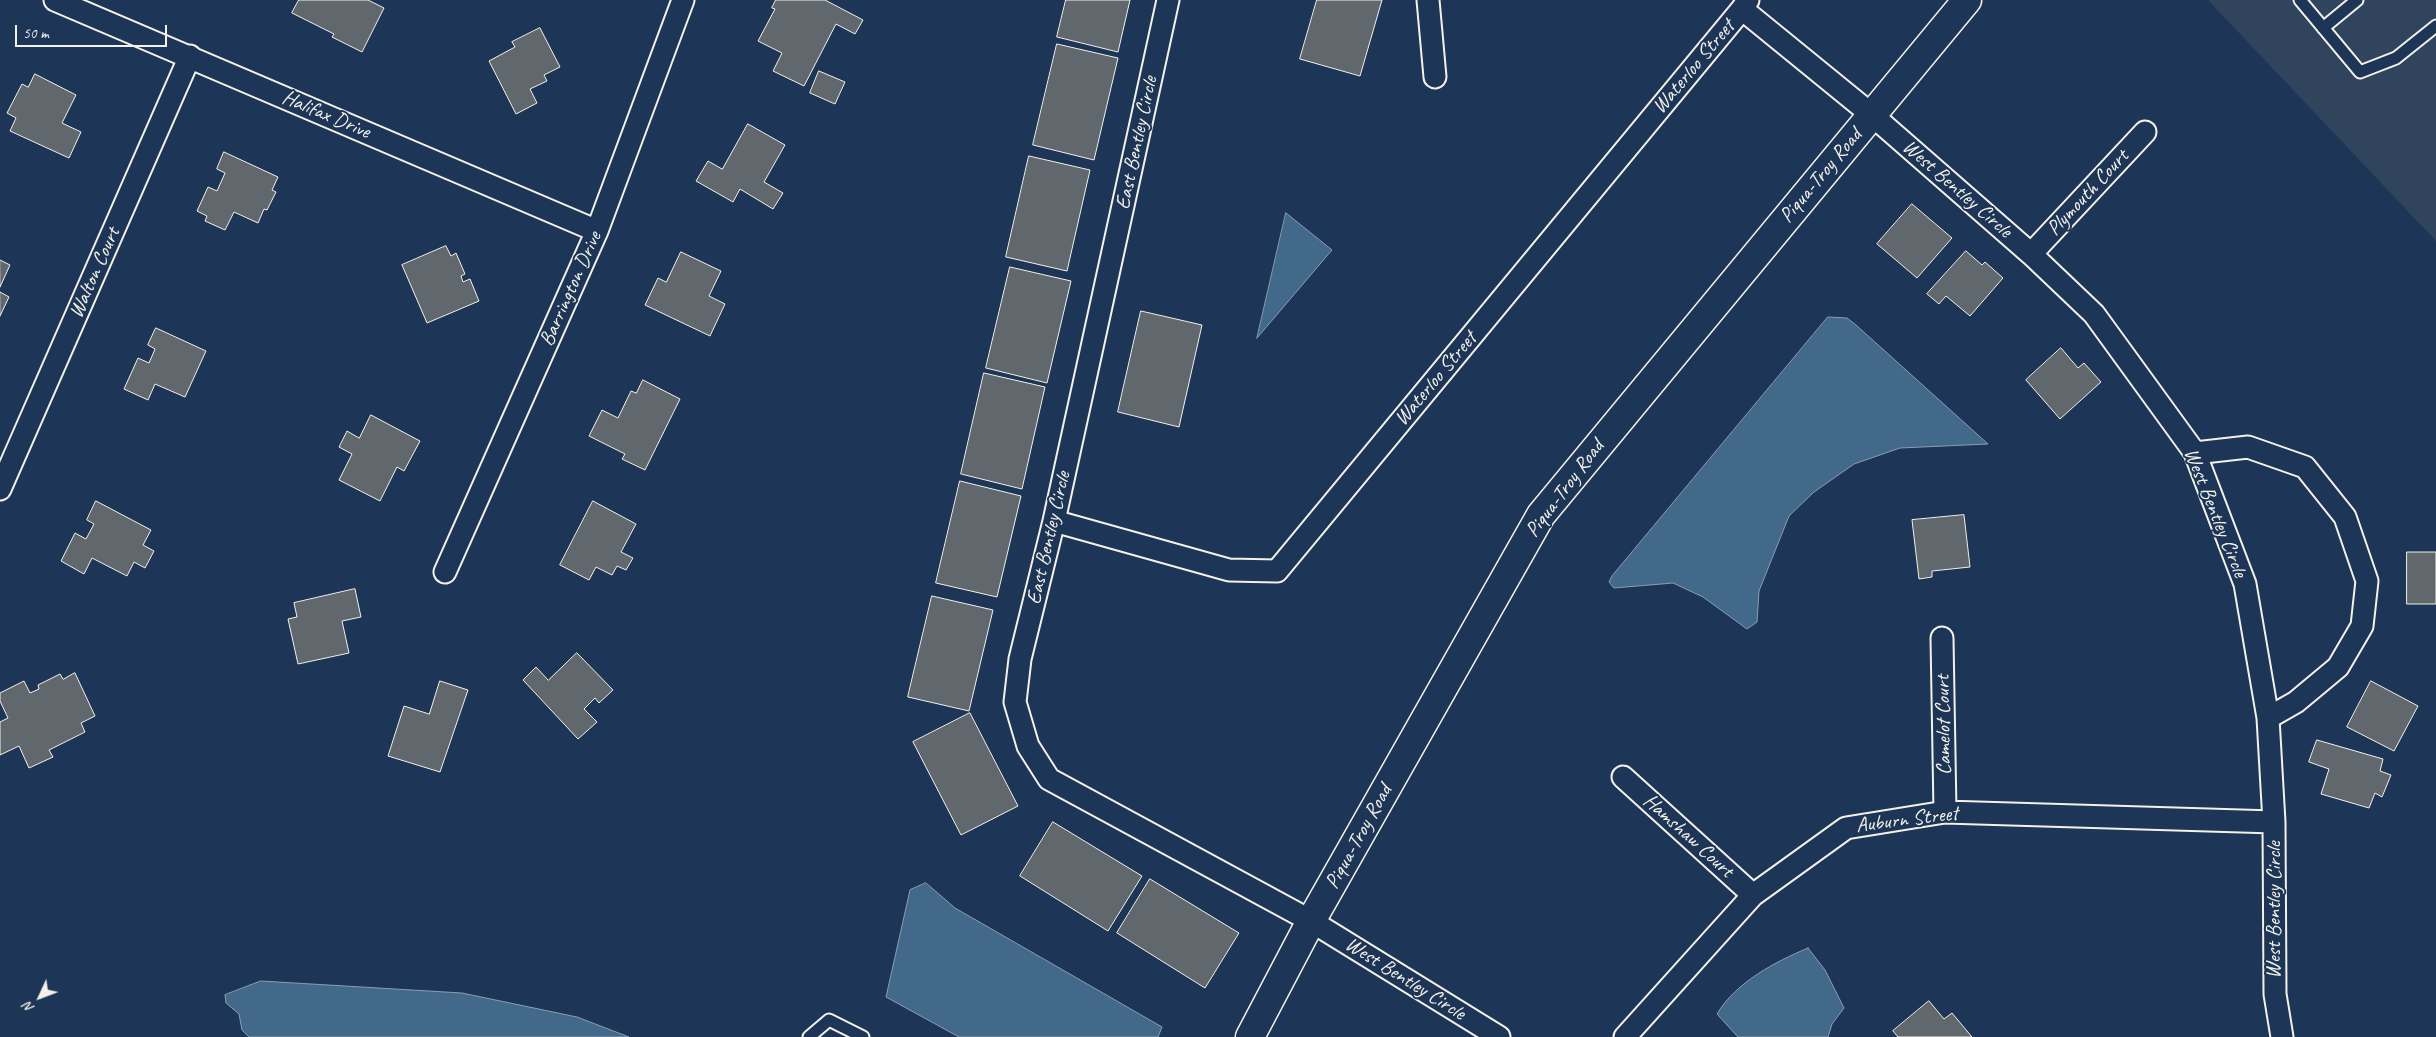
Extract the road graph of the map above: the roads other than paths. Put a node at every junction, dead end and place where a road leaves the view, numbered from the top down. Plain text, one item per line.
1 (55, 0) edge
2 (683, 0) edge
3 (1168, 0) edge
4 (1428, 0) edge
5 (1967, 0) edge
6 (2300, 0) edge
7 (2357, 0) edge
8 (1745, 4) edge
9 (2436, 26) edge
10 (2323, 28) junction
11 (190, 56) junction
12 (1435, 76) dead end
13 (1872, 115) junction
14 (2145, 132) dead end
15 (597, 231) junction
16 (2031, 254) junction
17 (2195, 454) junction
18 (0, 489) edge
19 (1054, 521) junction
20 (445, 572) dead end
21 (1942, 638) dead end
22 (2268, 718) junction
23 (1623, 777) dead end
24 (1945, 812) junction
25 (2274, 822) junction
26 (1754, 895) junction
27 (1311, 921) junction
28 (809, 1037) edge
29 (863, 1037) edge
30 (1250, 1037) edge
31 (1499, 1037) edge
32 (1625, 1037) edge
33 (2282, 1037) edge

1 - 11 street, Halifax Drive
2 - 15 street, Barrington Drive
3 - 19 street, East Bentley Circle
4 - 12 street
5 - 13 street, Piqua-Troy Road
6 - 10 lane
7 - 10 lane
8 - 13 street
8 - 19 street, Waterloo Street
9 - 10 lane
11 - 15 street, Halifax Drive
11 - 18 street, Walton Court
13 - 16 street, West Bentley Circle
13 - 27 street, Piqua-Troy Road
14 - 16 street, Plymouth Court
15 - 20 street, Barrington Drive
16 - 17 street, West Bentley Circle
17 - 22 street, West Bentley Circle
17 - 22 street
19 - 27 street, East Bentley Circle
21 - 24 street, Camelot Court
22 - 25 street, West Bentley Circle
23 - 26 street, Hamshaw Court
24 - 25 street, Auburn Street
24 - 26 street, Auburn Street
25 - 33 street, West Bentley Circle
26 - 32 street, Auburn Street
27 - 30 street, Piqua-Troy Road
27 - 31 street, West Bentley Circle
28 - 29 lane

